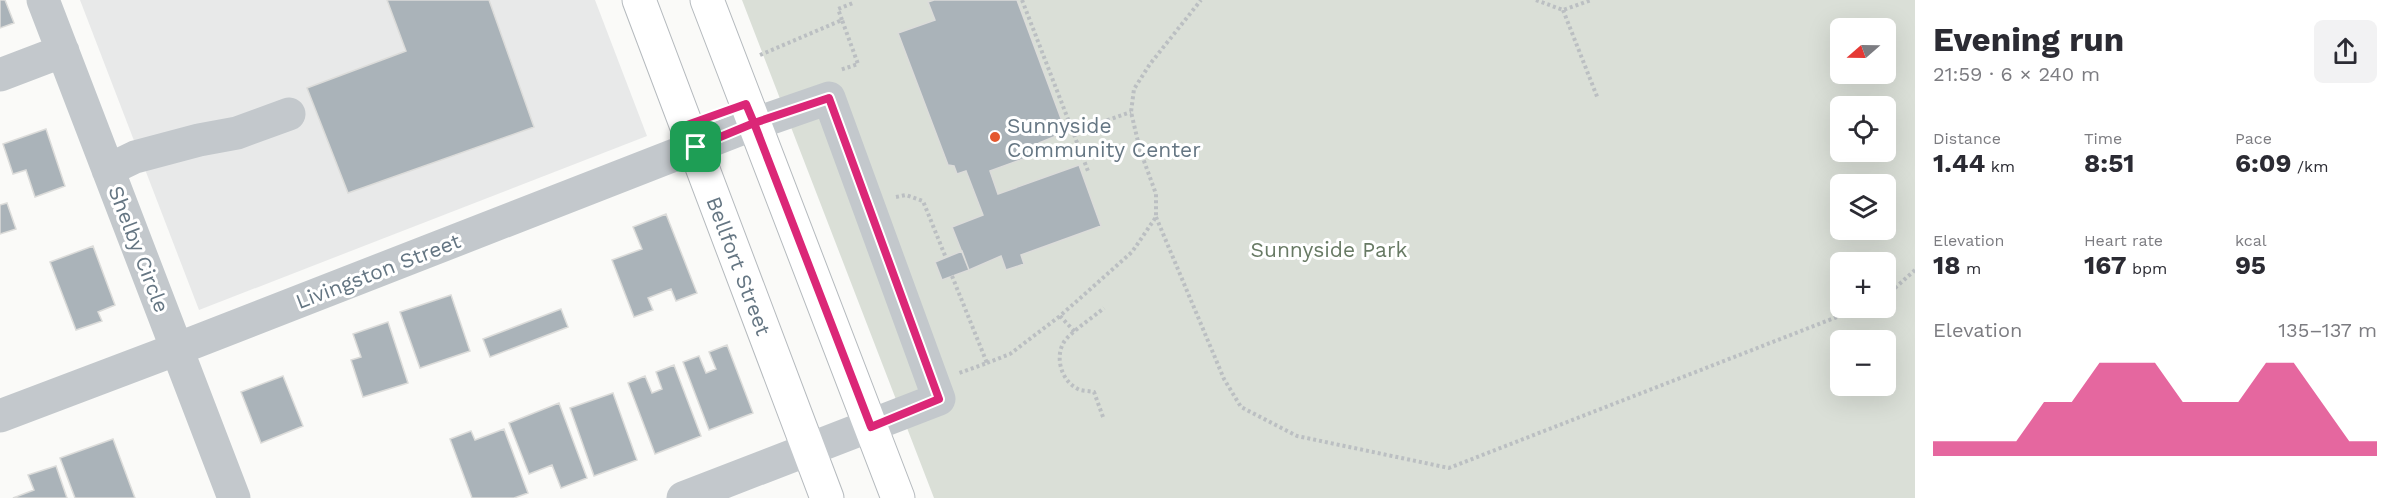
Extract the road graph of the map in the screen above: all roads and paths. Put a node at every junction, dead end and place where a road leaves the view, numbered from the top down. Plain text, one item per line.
1 (43, 0) edge
2 (639, 0) edge
3 (707, 0) edge
4 (1022, 0) edge
5 (1201, 0) edge
6 (1536, 0) edge
7 (1591, 0) edge
8 (853, 3) dead end
9 (1563, 10) junction
10 (842, 20) junction
11 (63, 51) junction
12 (757, 56) dead end
13 (836, 72) dead end
14 (0, 75) edge
15 (1598, 99) dead end
16 (1131, 112) junction
17 (289, 114) dead end
18 (754, 123) junction
19 (1073, 132) junction
20 (696, 147) junction
21 (108, 170) junction
22 (1088, 171) dead end
23 (868, 204) junction
24 (1156, 217) junction
25 (946, 258) dead end
26 (1915, 270) edge
27 (952, 276) dead end
28 (1896, 287) edge
29 (1104, 308) dead end
30 (1060, 316) junction
31 (1834, 318) edge
32 (1076, 332) junction
33 (177, 349) junction
34 (987, 363) junction
35 (933, 382) junction
36 (0, 416) edge
37 (1103, 417) dead end
38 (871, 427) junction
39 (809, 450) junction
40 (234, 498) edge
41 (682, 498) edge
42 (827, 498) edge
43 (898, 498) edge

1 - 11 street, Shelby Circle
2 - 20 main road, Bellfort Street
3 - 18 main road
4 - 19 path
5 - 16 path
6 - 9 path
7 - 9 path
8 - 10 path
9 - 15 path
10 - 12 path
10 - 13 path
11 - 14 street
11 - 21 street, Shelby Circle
16 - 19 path
16 - 24 path
17 - 21 street
18 - 20 street, Livingston Street
18 - 23 street, Livingston Street
18 - 38 main road
19 - 22 path
20 - 33 street, Livingston Street
20 - 39 main road, Bellfort Street
21 - 33 street, Shelby Circle
23 - 25 path
23 - 35 street
24 - 30 path
24 - 31 path
26 - 28 path
27 - 34 path
29 - 32 path
30 - 32 path
30 - 34 path
32 - 37 path
33 - 36 street, Livingston Street
33 - 40 street, Shelby Circle
34 - 35 path
35 - 38 street
38 - 39 street
38 - 43 main road
39 - 41 street
39 - 42 main road, Bellfort Street

